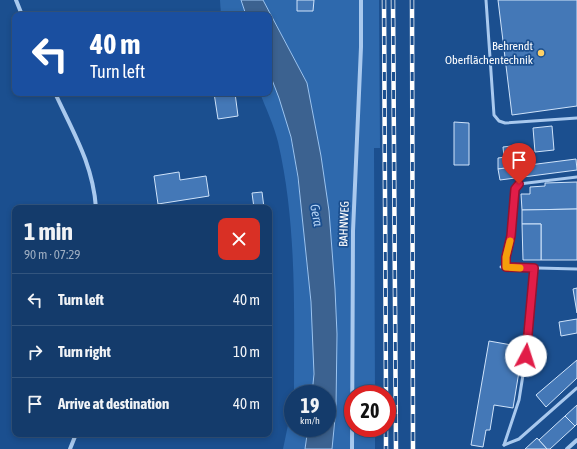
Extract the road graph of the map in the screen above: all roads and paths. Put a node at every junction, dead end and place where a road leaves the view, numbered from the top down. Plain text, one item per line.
1 (16, 0) edge
2 (361, 0) edge
3 (486, 0) edge
4 (21, 12) edge
5 (57, 96) edge
6 (577, 118) edge
7 (577, 177) edge
8 (95, 205) edge
9 (502, 267) dead end
10 (506, 267) junction
11 (534, 268) junction
12 (577, 269) edge
13 (577, 388) edge
14 (75, 437) edge
15 (577, 440) edge
16 (70, 449) edge
17 (352, 449) edge
18 (567, 449) edge

1 - 4 street
2 - 17 street, BAHNWEG
3 - 6 lane
5 - 8 street
7 - 10 lane
9 - 10 lane
10 - 11 lane
11 - 12 lane
11 - 13 lane
14 - 16 street
15 - 18 street

